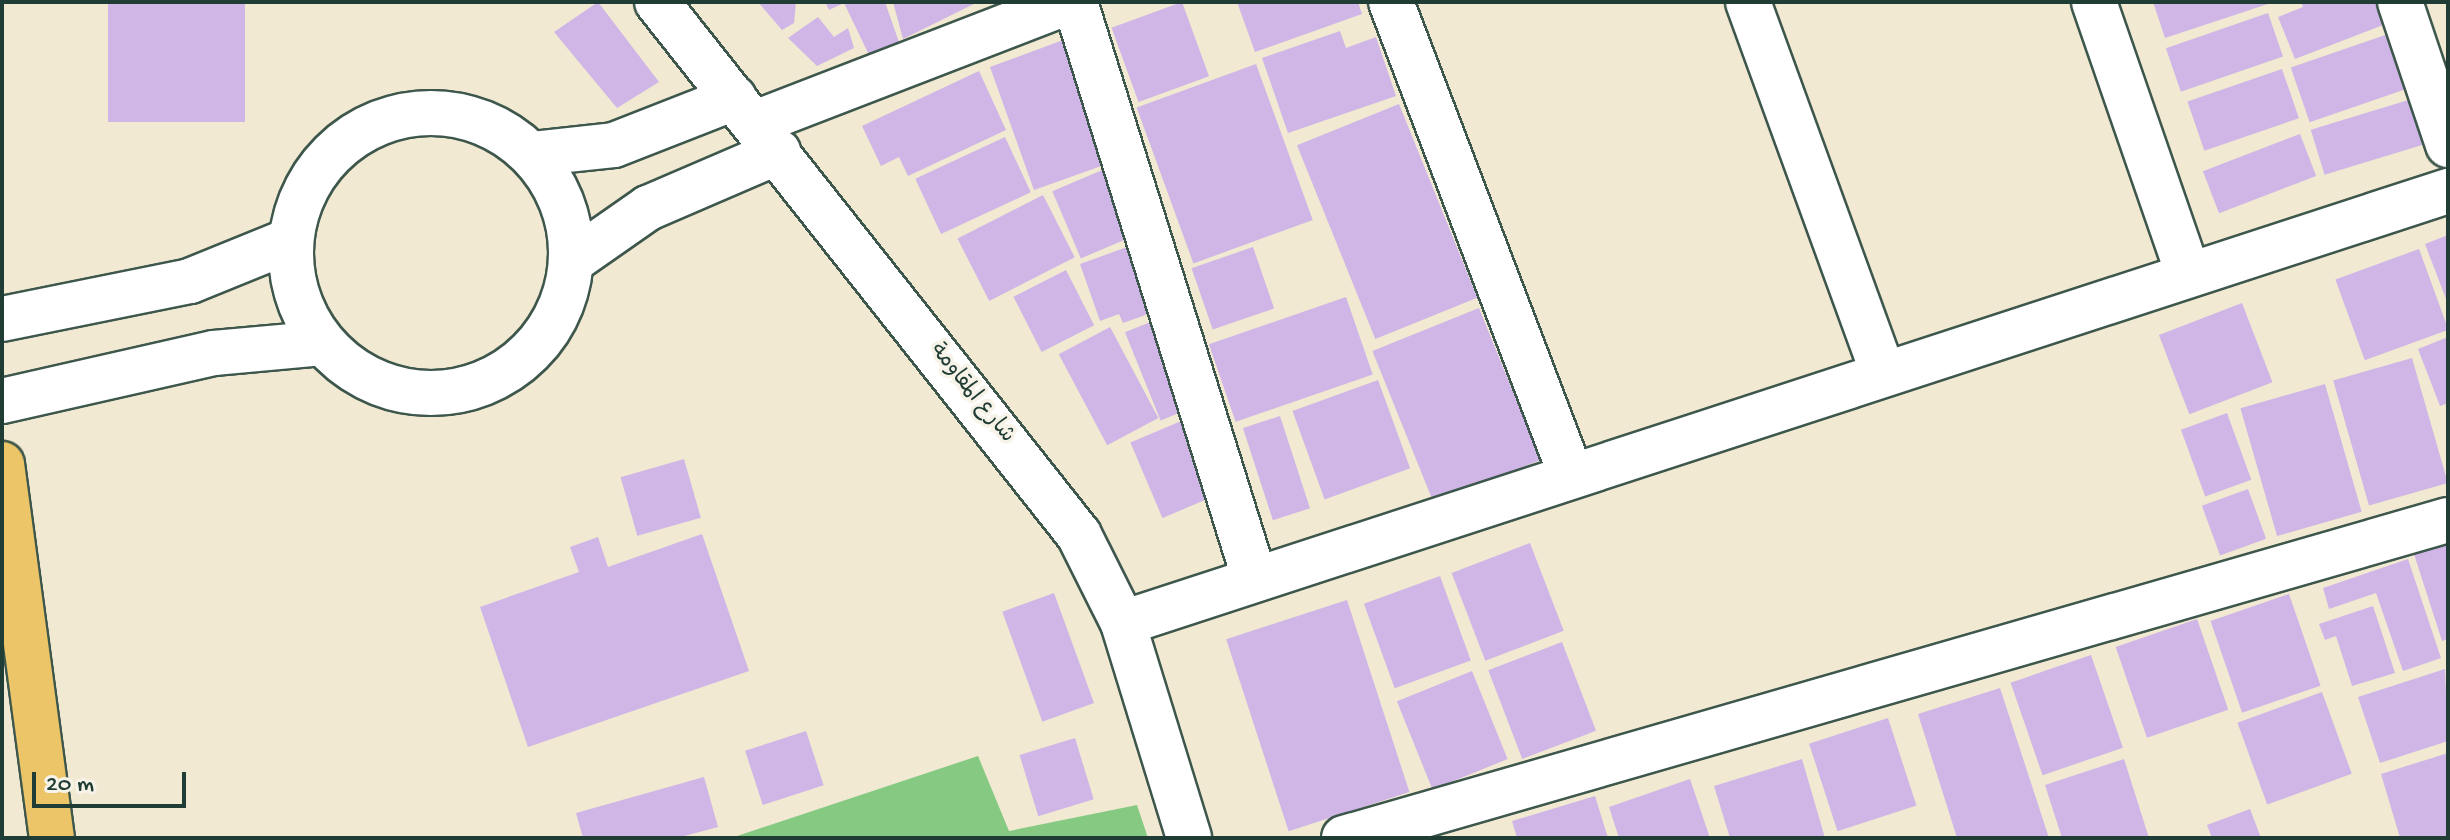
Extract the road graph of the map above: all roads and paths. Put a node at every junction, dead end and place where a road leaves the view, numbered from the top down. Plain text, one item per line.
1 (657, 2) edge
2 (1072, 2) edge
3 (1391, 2) edge
4 (1748, 2) edge
5 (2094, 2) edge
6 (2400, 2) edge
7 (756, 124) junction
8 (2448, 145) edge
9 (531, 154) junction
10 (2448, 191) edge
11 (291, 240) junction
12 (572, 261) junction
13 (2188, 273) junction
14 (2, 319) edge
15 (323, 343) junction
16 (1882, 371) junction
17 (2, 401) edge
18 (2, 464) edge
19 (1571, 475) junction
20 (2448, 520) edge
21 (1255, 580) junction
22 (1123, 623) junction
23 (52, 838) edge
24 (1189, 838) edge
25 (1344, 838) edge

1 - 7 street, شارع المقاومة
2 - 7 street
2 - 21 street
3 - 19 street
4 - 16 street
5 - 13 street
6 - 8 street
7 - 9 street
7 - 12 street
7 - 22 street, شارع المقاومة
9 - 11 street
9 - 12 street
10 - 13 street
11 - 14 street
11 - 15 street
12 - 15 street
13 - 16 street
15 - 17 street
16 - 19 street
18 - 23 main road
19 - 21 street
20 - 25 street
21 - 22 street
22 - 24 street, شارع المقاومة

